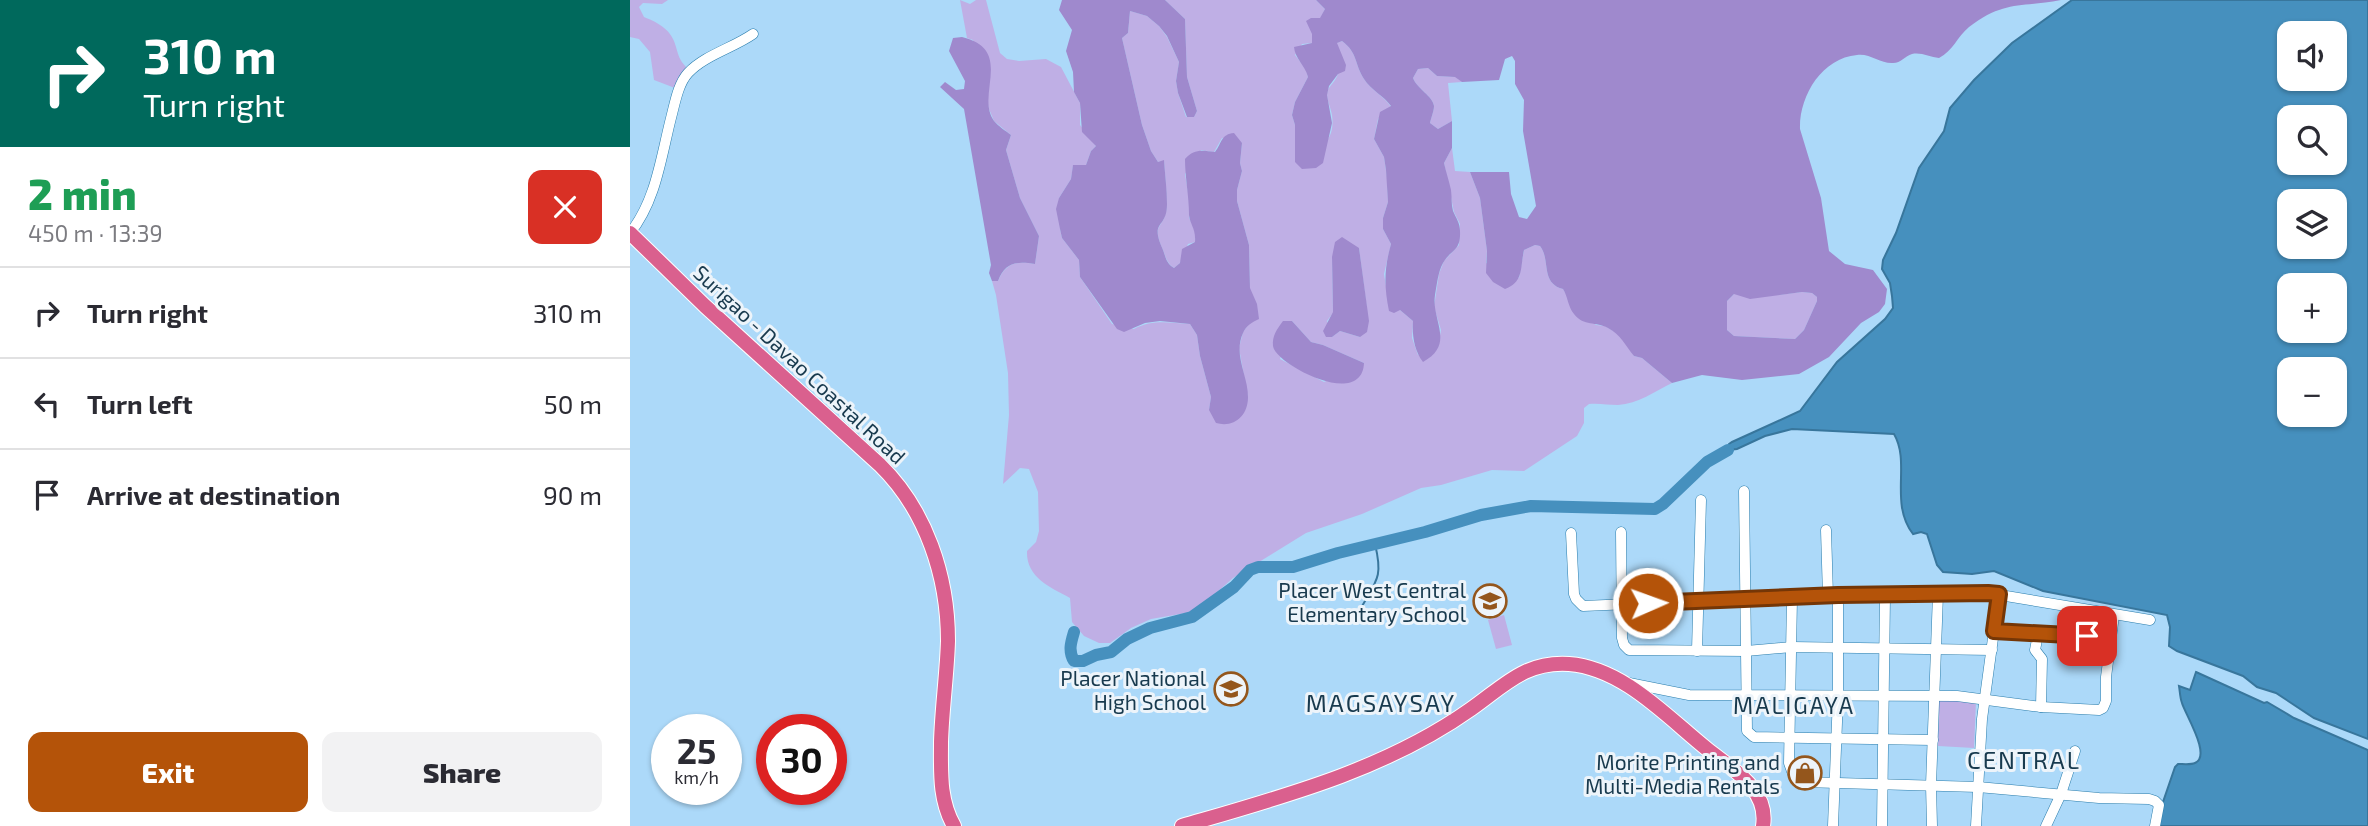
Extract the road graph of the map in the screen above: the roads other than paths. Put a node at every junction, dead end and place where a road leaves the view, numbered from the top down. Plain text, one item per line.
1 (753, 34) dead end
2 (630, 233) edge
3 (1744, 491) dead end
4 (1701, 500) dead end
5 (1826, 530) dead end
6 (1571, 533) dead end
7 (1621, 533) dead end
8 (1938, 594) junction
9 (1999, 594) junction
10 (1833, 596) junction
11 (1885, 596) junction
12 (1792, 598) junction
13 (1744, 599) junction
14 (1698, 601) junction
15 (1623, 604) junction
16 (2114, 615) junction
17 (2150, 620) dead end
18 (1994, 631) junction
19 (2038, 634) junction
20 (2111, 637) junction
21 (1792, 647) junction
22 (1838, 649) junction
23 (1886, 649) junction
24 (1936, 649) junction
25 (1697, 650) junction
26 (1992, 650) junction
27 (1746, 651) junction
28 (1618, 680) junction
29 (1885, 695) junction
30 (1747, 696) junction
31 (1791, 696) junction
32 (1838, 696) junction
33 (1933, 696) junction
34 (1986, 699) junction
35 (2041, 707) junction
36 (1790, 737) junction
37 (1836, 738) junction
38 (1933, 740) junction
39 (1884, 741) junction
40 (2075, 751) dead end
41 (1834, 783) junction
42 (1883, 785) junction
43 (1931, 785) junction
44 (1978, 787) junction
45 (2061, 794) junction
46 (954, 826) edge
47 (1182, 826) edge
48 (1763, 826) edge
49 (1833, 826) edge
50 (1882, 826) edge
51 (1932, 826) edge
52 (1976, 826) edge
53 (2046, 826) edge
54 (2155, 826) edge

1 - 2 street
2 - 46 highway, Surigao - Davao Coastal Road
3 - 13 street
4 - 14 street
5 - 10 street
6 - 15 street
7 - 15 street
8 - 9 street
8 - 11 street
8 - 24 street
9 - 16 street
9 - 18 street
10 - 11 street
10 - 12 street
10 - 22 street
11 - 23 street
12 - 13 street
12 - 21 street
13 - 14 street
13 - 27 street
14 - 15 street
14 - 25 street
15 - 25 street
16 - 17 street
16 - 20 street
18 - 19 street
18 - 26 street
19 - 20 street
19 - 35 street
20 - 35 street
21 - 22 street
21 - 27 street
21 - 31 street
22 - 23 street
22 - 32 street
23 - 24 street
23 - 29 street
24 - 26 street
24 - 33 street
25 - 27 street
26 - 34 street
27 - 30 street
28 - 30 street
28 - 47 highway
28 - 48 highway
29 - 32 street
29 - 33 street
29 - 39 street
30 - 31 street
30 - 36 street
31 - 32 street
31 - 36 street
32 - 37 street
33 - 34 street
33 - 38 street
34 - 35 street
34 - 44 street
36 - 37 street
36 - 41 street
37 - 39 street
37 - 41 street
38 - 39 street
38 - 43 street
39 - 42 street
40 - 45 street
41 - 42 street
41 - 49 street
42 - 43 street
42 - 50 street
43 - 44 street
43 - 51 street
44 - 45 street
44 - 52 street
45 - 53 street
45 - 54 street

